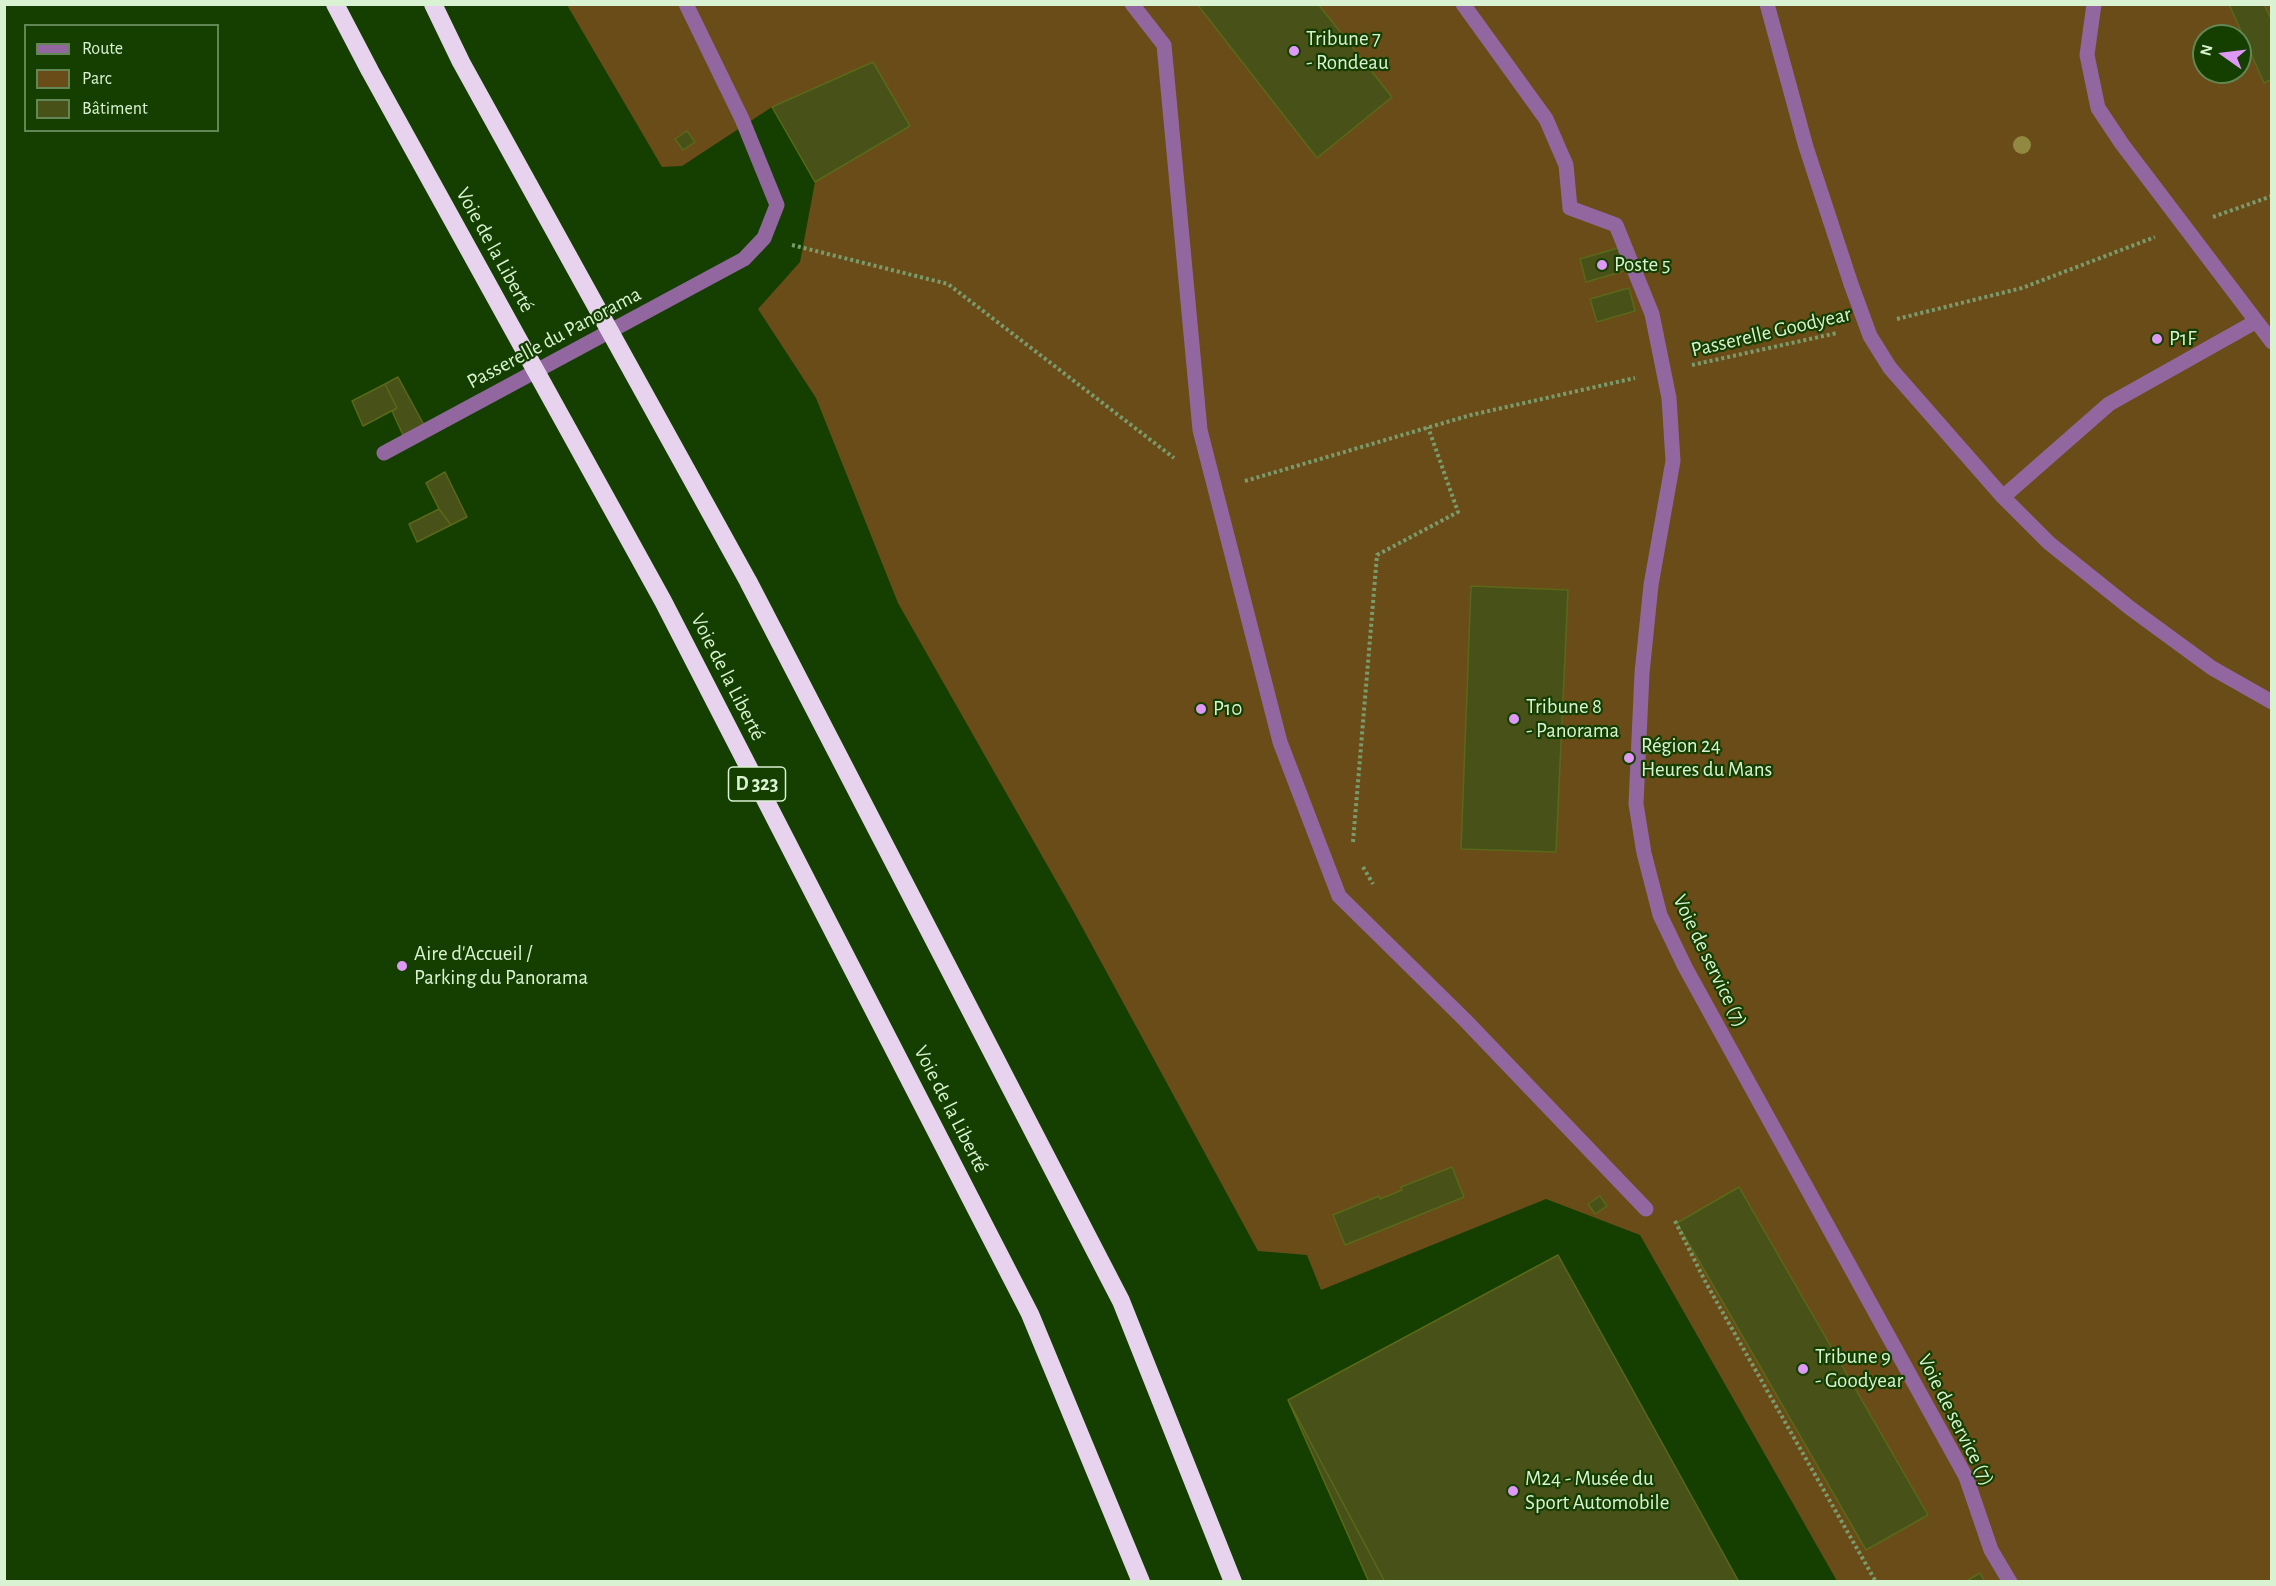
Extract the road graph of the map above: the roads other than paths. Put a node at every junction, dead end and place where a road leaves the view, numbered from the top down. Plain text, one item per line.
1 (335, 4) edge
2 (433, 4) edge
3 (686, 4) edge
4 (1132, 4) edge
5 (1463, 4) edge
6 (1767, 4) edge
7 (2094, 4) edge
8 (2253, 320) junction
9 (2271, 322) edge
10 (2271, 342) edge
11 (384, 453) dead end
12 (2003, 497) junction
13 (2271, 702) edge
14 (1646, 1209) dead end
15 (1141, 1581) edge
16 (1233, 1581) edge
17 (2010, 1581) edge

1 - 15 highway, Voie de la Liberté / D 323
2 - 16 highway
3 - 11 street, Passerelle du Panorama
4 - 14 street
5 - 17 street, Voie de service (7)
6 - 12 street
7 - 8 street
8 - 9 street
8 - 10 street
8 - 12 street
12 - 13 street

